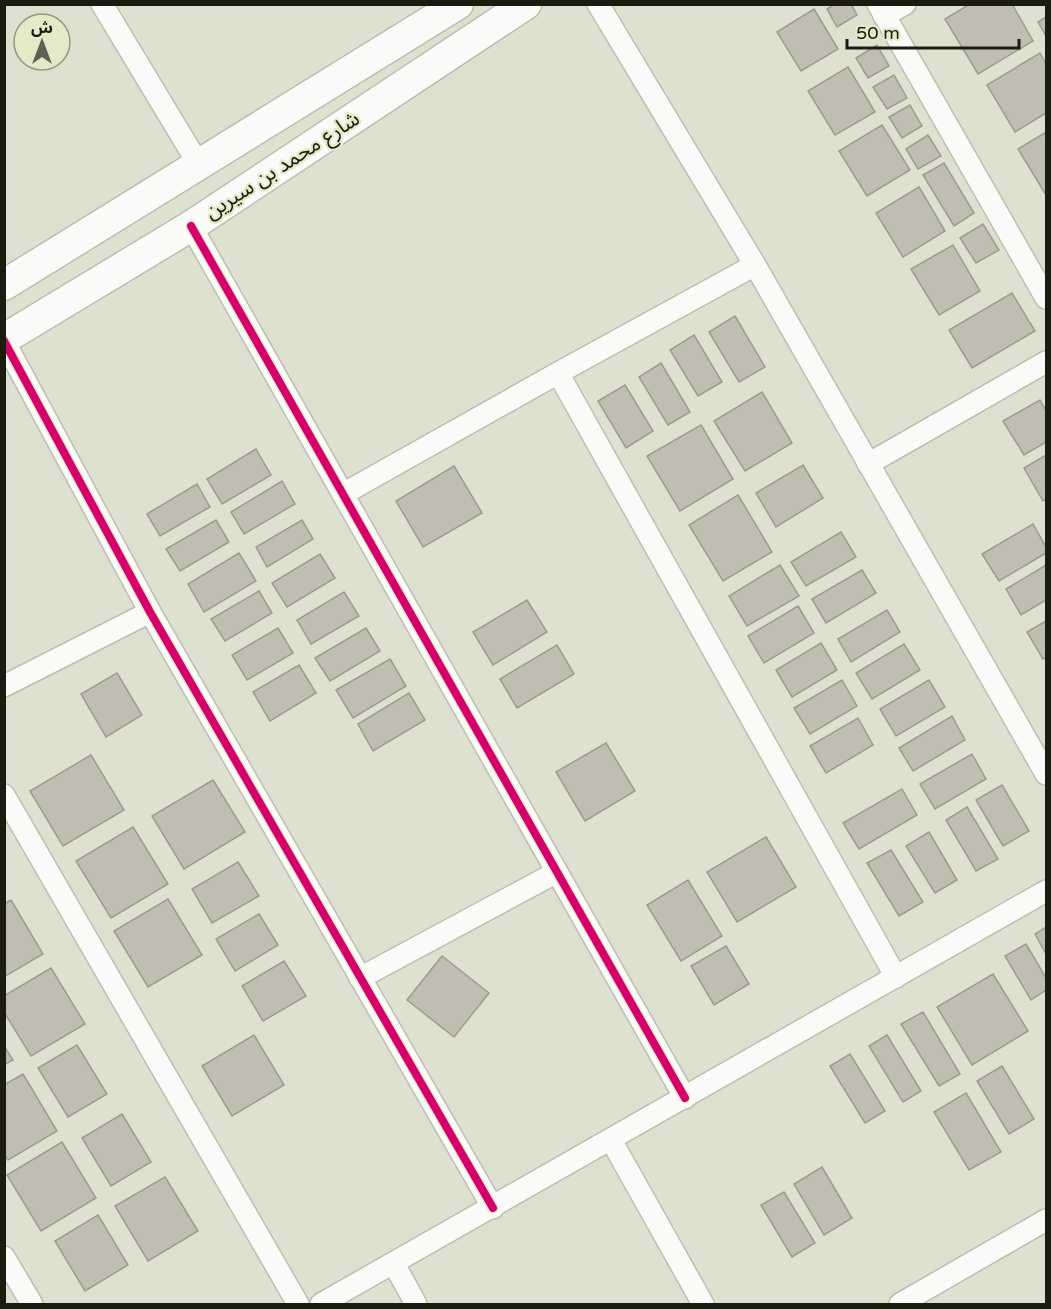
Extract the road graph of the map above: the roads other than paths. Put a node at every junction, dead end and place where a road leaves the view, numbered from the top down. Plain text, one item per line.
1 (102, 4) edge
2 (458, 4) edge
3 (526, 4) edge
4 (598, 4) edge
5 (905, 4) edge
6 (881, 10) edge
7 (199, 165) junction
8 (191, 226) junction
9 (755, 265) junction
10 (4, 285) edge
11 (1047, 298) edge
12 (4, 340) edge
13 (1047, 362) edge
14 (558, 373) junction
15 (868, 464) junction
16 (343, 494) junction
17 (150, 612) junction
18 (4, 686) edge
19 (1047, 774) edge
20 (4, 795) edge
21 (557, 872) junction
22 (1047, 891) edge
23 (896, 977) junction
24 (360, 978) junction
25 (685, 1098) junction
26 (611, 1140) junction
27 (493, 1208) junction
28 (1047, 1220) edge
29 (4, 1257) edge
30 (393, 1264) junction
31 (32, 1305) edge
32 (298, 1305) edge
33 (321, 1305) edge
34 (416, 1305) edge
35 (703, 1305) edge
36 (900, 1305) edge

1 - 7 street
2 - 7 street, شارع محمد بن سيرين
3 - 8 street, شارع محمد بن سيرين
4 - 9 street
5 - 6 street
6 - 11 street
7 - 10 street, شارع محمد بن سيرين
8 - 12 street, شارع محمد بن سيرين
8 - 16 street
9 - 14 street
9 - 15 street
12 - 17 street
13 - 15 street
14 - 16 street
14 - 23 street
15 - 19 street
16 - 21 street
17 - 18 street
17 - 24 street
20 - 32 street
21 - 24 street
21 - 25 street
22 - 23 street
23 - 25 street
24 - 27 street
25 - 26 street
26 - 27 street
26 - 35 street
27 - 30 street
28 - 36 street
29 - 31 street
30 - 33 street
30 - 34 street

